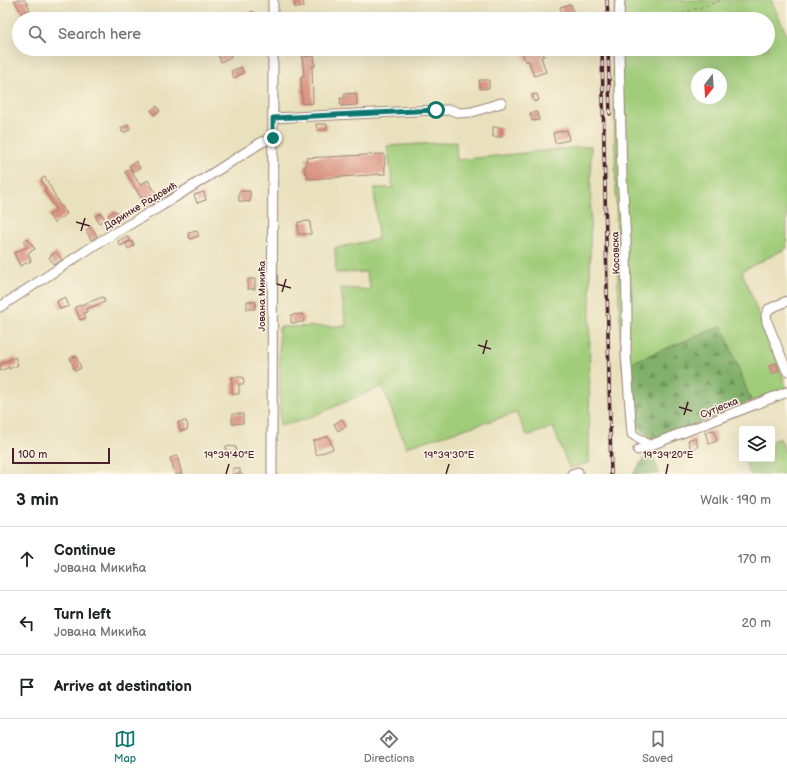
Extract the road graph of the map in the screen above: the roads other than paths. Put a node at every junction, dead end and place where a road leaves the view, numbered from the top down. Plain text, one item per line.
1 (273, 0) edge
2 (620, 0) edge
3 (273, 12) edge
4 (619, 12) edge
5 (273, 56) edge
6 (619, 56) edge
7 (500, 103) dead end
8 (273, 118) junction
9 (273, 138) junction
10 (787, 301) edge
11 (0, 307) edge
12 (787, 370) edge
13 (787, 392) edge
14 (650, 446) junction
15 (638, 450) dead end
16 (272, 474) edge

1 - 3 street
2 - 4 street
5 - 8 street, Јована Микића
6 - 14 street, Косовска
7 - 8 street
8 - 9 street, Јована Микића
9 - 11 street, Даринке Радовић
9 - 16 street, Јована Микића
10 - 12 street
13 - 14 street, Сутјеска
14 - 15 street, Сутјеска

